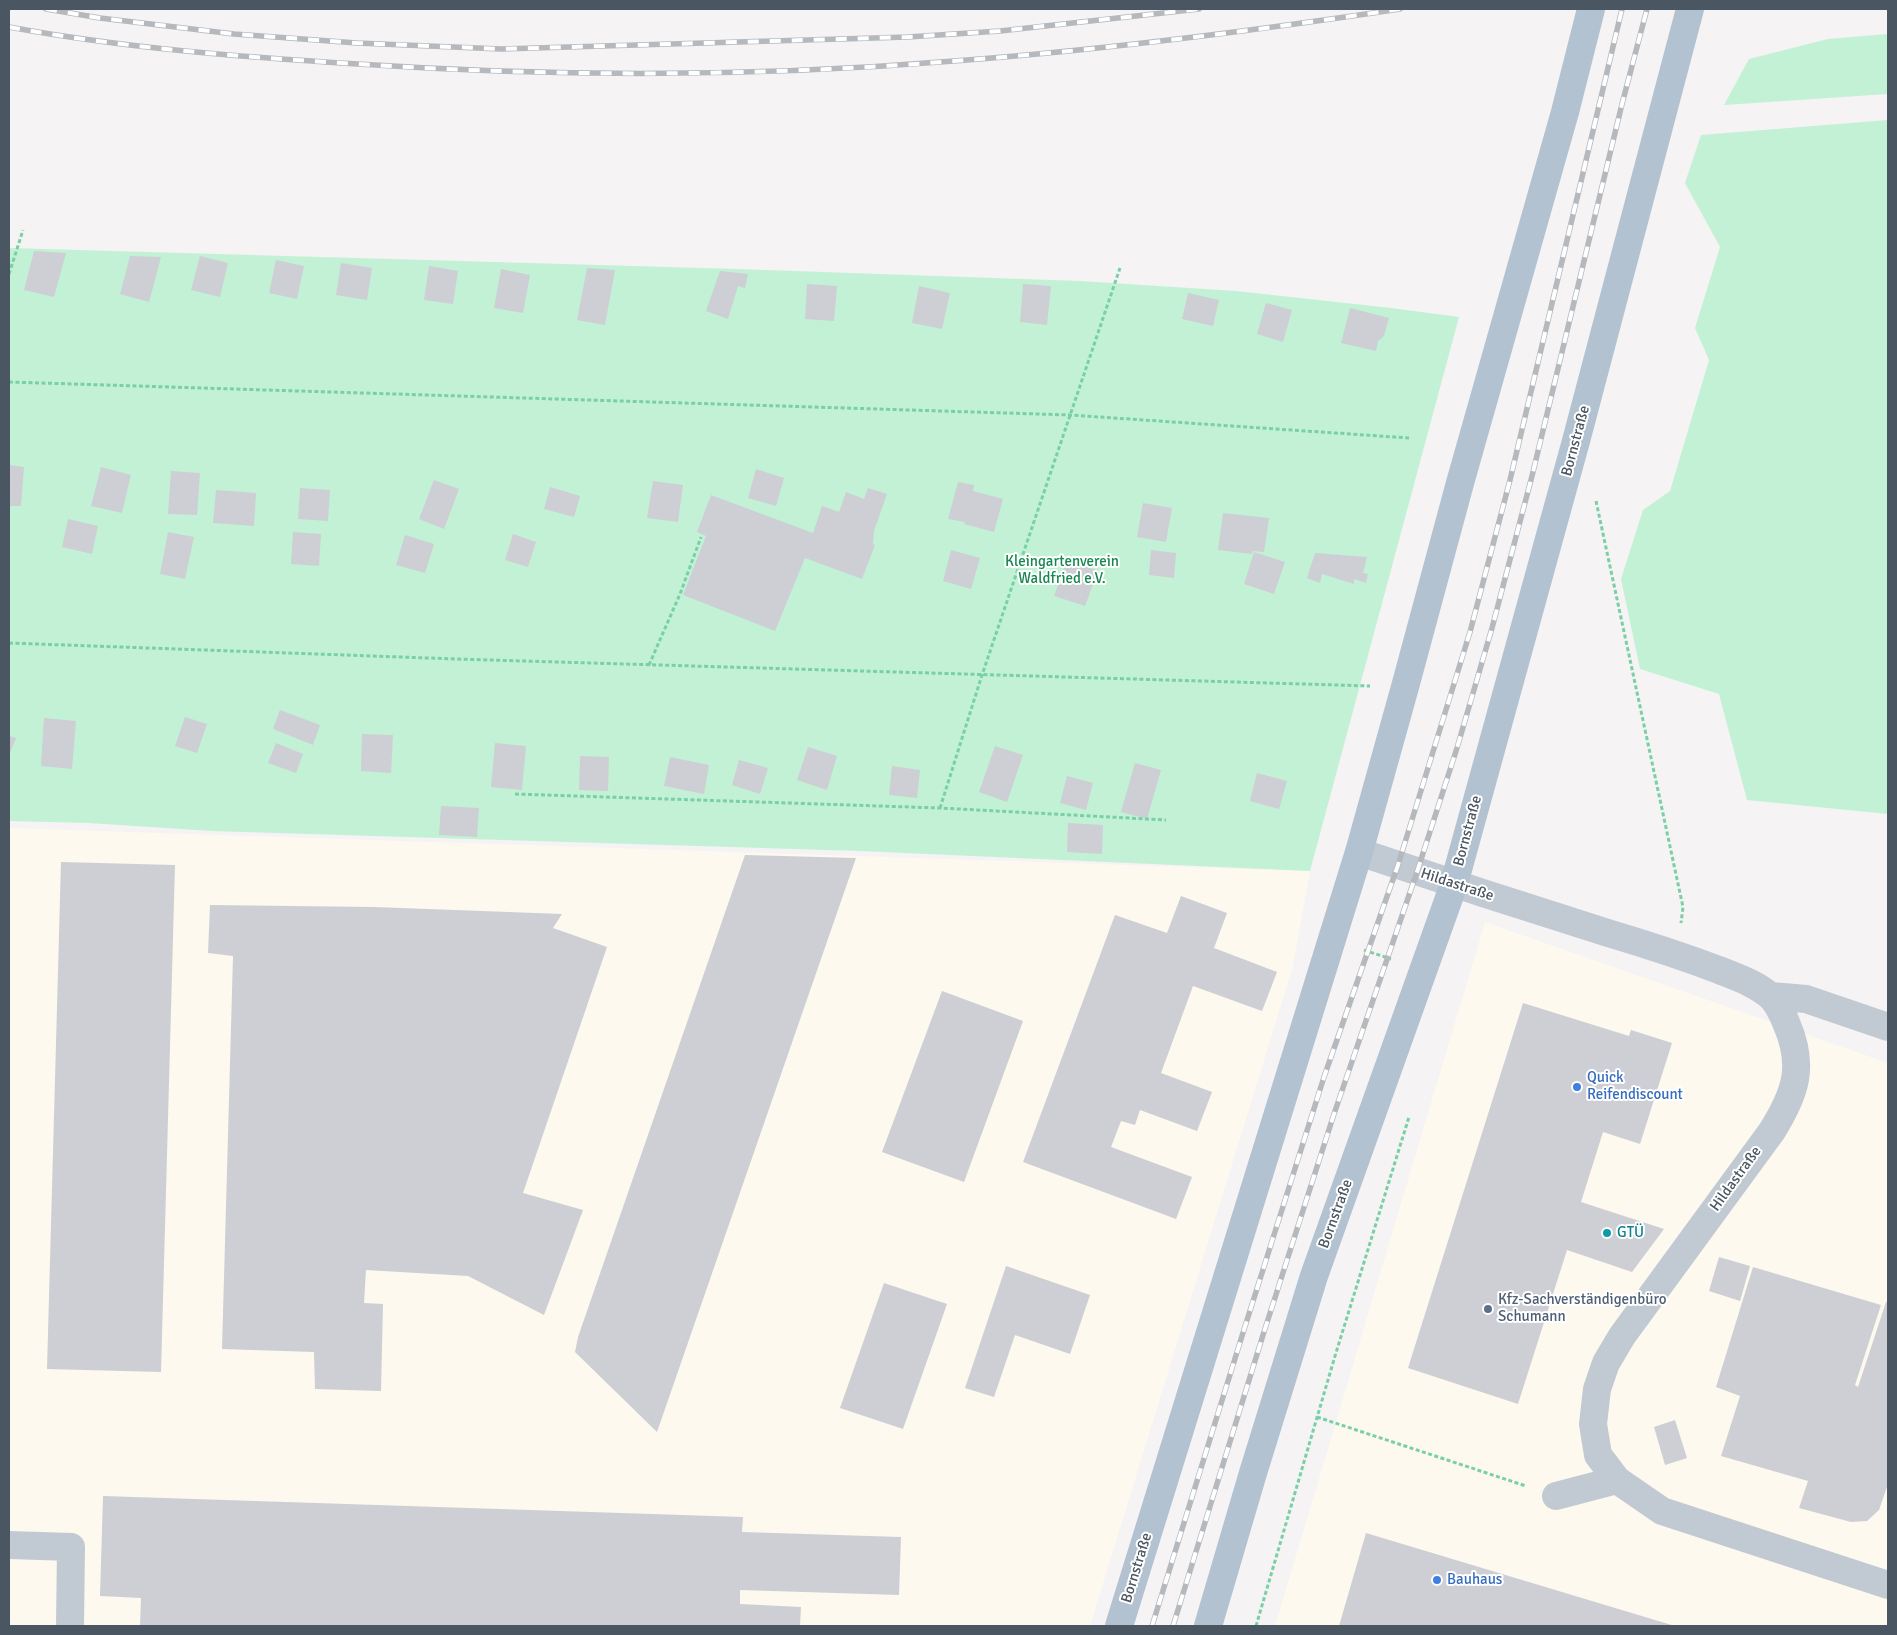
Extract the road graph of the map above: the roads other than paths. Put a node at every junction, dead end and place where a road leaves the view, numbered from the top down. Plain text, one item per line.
1 (1591, 9) edge
2 (1688, 16) edge
3 (1359, 852) junction
4 (1454, 884) junction
5 (1770, 996) junction
6 (1888, 1027) edge
7 (1617, 1480) junction
8 (1556, 1496) road end
9 (9, 1545) edge
10 (1888, 1584) edge
11 (70, 1626) edge
12 (1119, 1626) edge
13 (1208, 1626) edge

1 - 3 main road, Bornstraße
2 - 4 main road, Bornstraße
3 - 4 street, Hildastraße
3 - 12 main road, Bornstraße
4 - 5 street, Hildastraße
4 - 13 main road, Bornstraße
5 - 6 street
5 - 7 street, Hildastraße
7 - 8 street
7 - 10 street, Hildastraße
9 - 11 street

